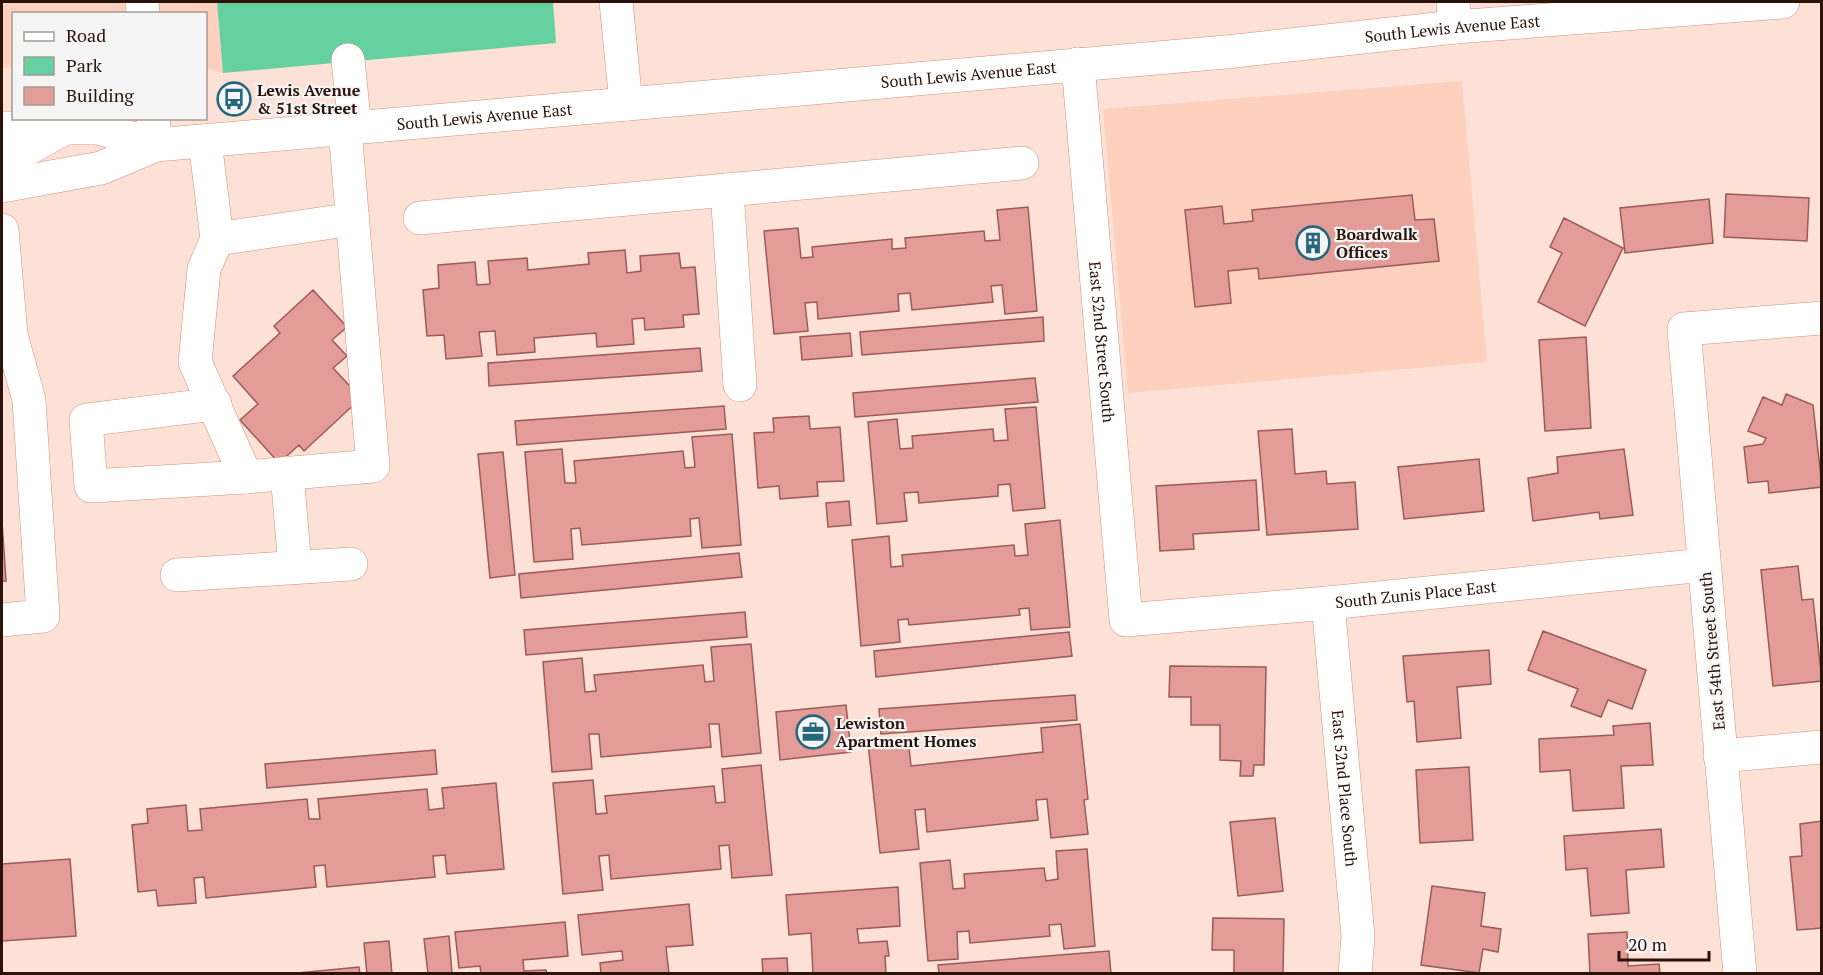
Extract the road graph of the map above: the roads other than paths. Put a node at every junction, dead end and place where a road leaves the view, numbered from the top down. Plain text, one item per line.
1 (616, 2) edge
2 (1783, 2) edge
3 (1729, 4) edge
4 (1454, 14) edge
5 (348, 60) dead end
6 (1078, 64) junction
7 (626, 104) junction
8 (2, 128) edge
9 (63, 129) junction
10 (350, 129) junction
11 (154, 132) edge
12 (205, 141) junction
13 (2, 163) edge
14 (1022, 163) dead end
15 (2, 186) edge
16 (727, 190) junction
17 (420, 218) dead end
18 (353, 219) junction
19 (2, 230) edge
20 (217, 239) junction
21 (3, 270) edge
22 (1821, 318) edge
23 (6, 335) edge
24 (740, 385) dead end
25 (215, 404) junction
26 (287, 473) junction
27 (246, 477) junction
28 (351, 564) dead end
29 (1704, 566) junction
30 (295, 567) junction
31 (177, 575) dead end
32 (1328, 603) junction
33 (2, 620) edge
34 (1126, 620) joint
35 (1821, 747) edge
36 (1720, 756) junction
37 (1355, 974) edge
38 (1740, 974) edge

1 - 7 street
2 - 3 street, South Lewis Avenue East
3 - 4 street, South Lewis Avenue East
4 - 6 street, South Lewis Avenue East
5 - 10 street
6 - 7 street, South Lewis Avenue East
6 - 34 street, East 52nd Street South
7 - 10 street, South Lewis Avenue East
8 - 9 street, South Lewis Avenue East
9 - 11 street, South Lewis Avenue East
9 - 13 street
10 - 12 street, South Lewis Avenue East
10 - 18 street
11 - 12 street, South Lewis Avenue East
11 - 15 street, South Lewis Avenue East
12 - 20 street
14 - 16 street
16 - 17 street
16 - 24 street
18 - 20 street
18 - 26 street
19 - 21 street
20 - 25 street
21 - 23 street
22 - 29 street, East 54th Street South
23 - 33 street
25 - 27 street
25 - 27 street
26 - 27 street
26 - 30 street
28 - 30 street
29 - 32 street, South Zunis Place East
29 - 36 street, East 54th Street South
30 - 31 street
32 - 34 street, South Zunis Place East
32 - 37 street, East 52nd Place South
35 - 36 street
36 - 38 street, East 54th Street South

